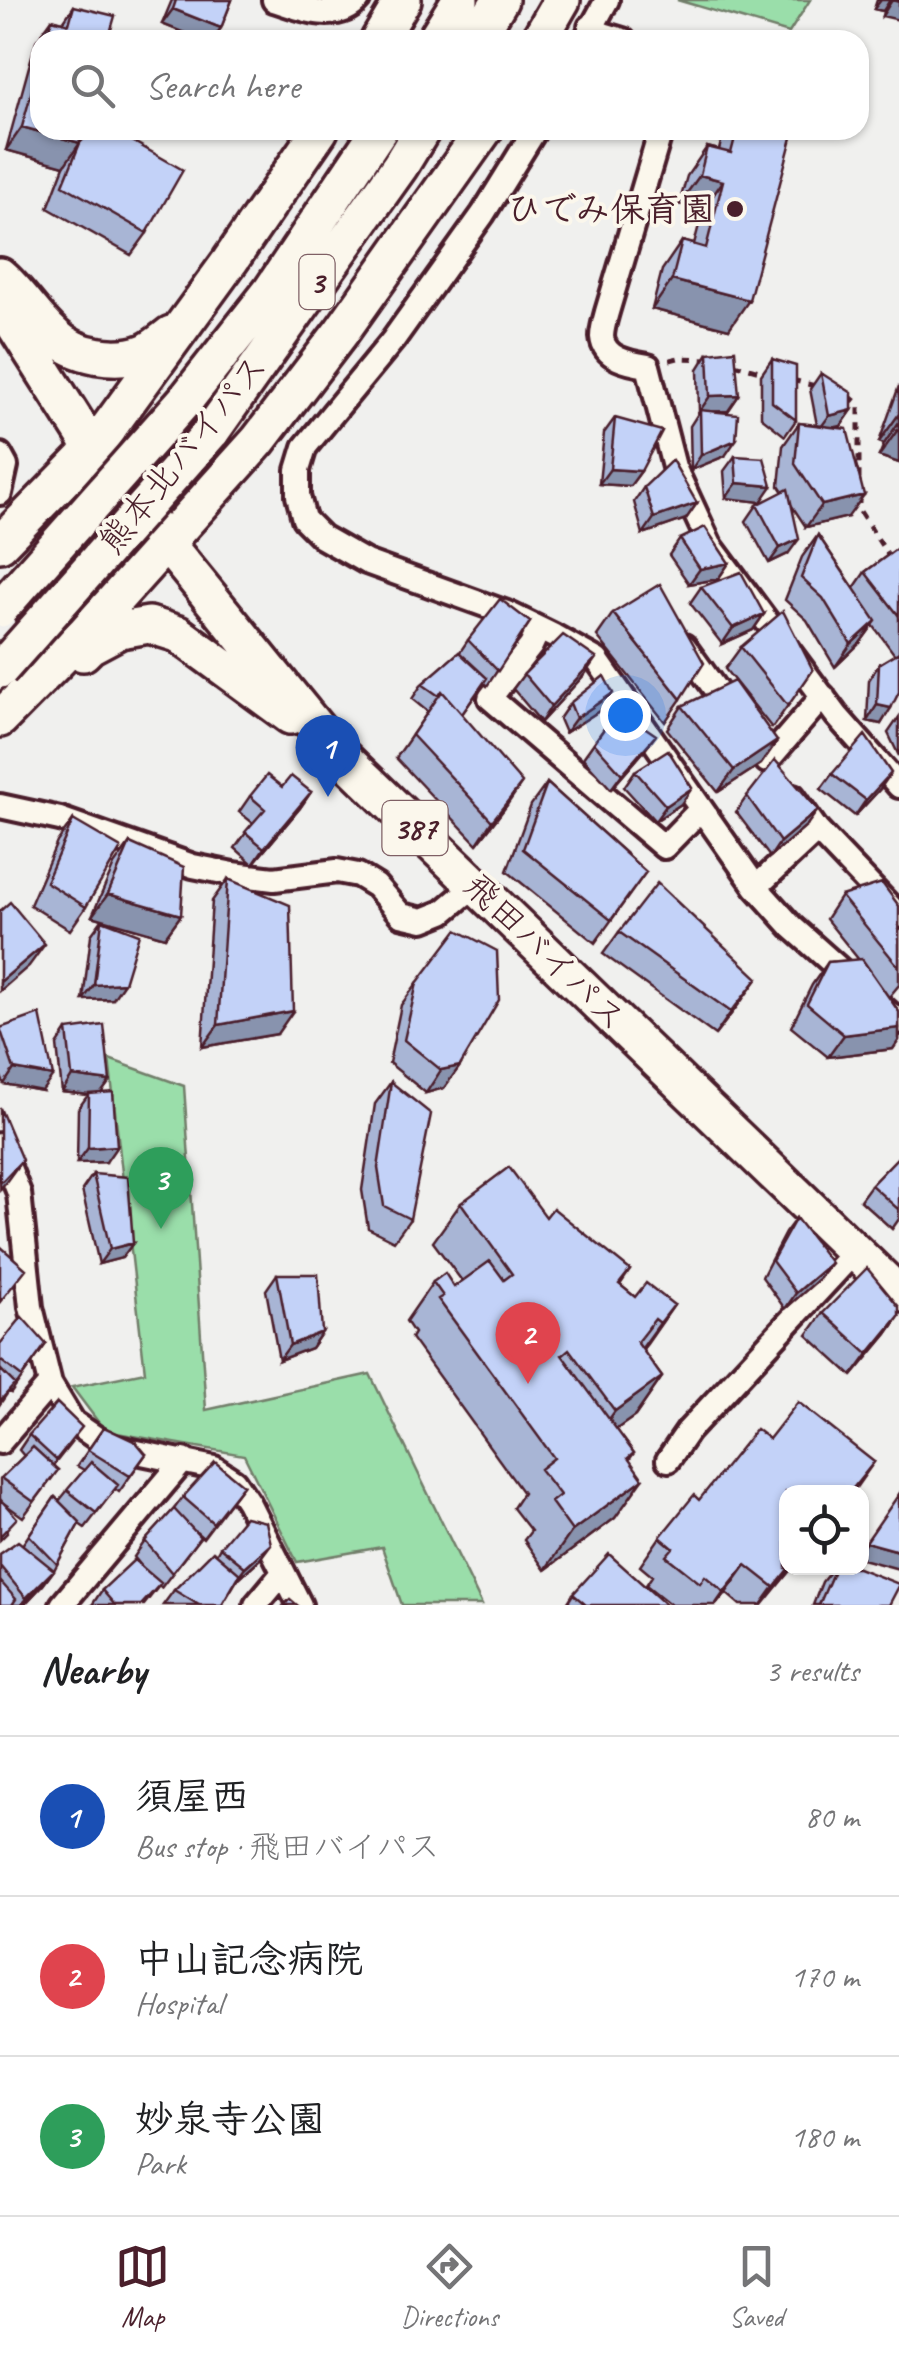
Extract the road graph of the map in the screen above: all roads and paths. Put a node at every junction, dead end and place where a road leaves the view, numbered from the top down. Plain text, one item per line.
1 (274, 0) edge
2 (358, 0) edge
3 (403, 0) edge
4 (460, 0) edge
5 (500, 0) edge
6 (562, 0) edge
7 (607, 0) edge
8 (385, 30) edge
9 (441, 30) edge
10 (482, 30) edge
11 (544, 30) edge
12 (589, 30) edge
13 (313, 140) edge
14 (373, 140) edge
15 (416, 140) edge
16 (477, 140) edge
17 (529, 140) edge
18 (658, 140) edge
19 (0, 276) edge
20 (0, 302) edge
21 (185, 323) junction
22 (710, 359) edge
23 (725, 362) edge
24 (648, 366) junction
25 (771, 374) edge
26 (788, 378) edge
27 (820, 388) edge
28 (836, 392) edge
29 (93, 448) junction
30 (0, 455) edge
31 (0, 492) edge
32 (165, 542) junction
33 (0, 544) edge
34 (899, 572) edge
35 (0, 609) edge
36 (539, 628) junction
37 (672, 628) edge
38 (0, 670) edge
39 (822, 696) junction
40 (0, 720) edge
41 (0, 731) edge
42 (331, 746) junction
43 (767, 760) junction
44 (899, 786) edge
45 (0, 806) edge
46 (701, 810) junction
47 (817, 830) junction
48 (475, 885) junction
49 (756, 886) junction
50 (899, 916) edge
51 (899, 1022) edge
52 (0, 1145) edge
53 (19, 1193) junction
54 (0, 1215) edge
55 (856, 1250) junction
56 (899, 1294) edge
57 (50, 1384) junction
58 (0, 1442) edge
59 (184, 1460) junction
60 (668, 1460) dead end
61 (282, 1574) junction
62 (62, 1605) edge
63 (256, 1605) edge
64 (300, 1605) edge

1 - 2 street
3 - 8 highway
4 - 9 highway
5 - 10 highway
6 - 11 highway
7 - 12 street
13 - 21 highway
14 - 35 highway, 熊本北バイパス / 3, bridge
15 - 38 highway, 熊本北バイパス / 3, bridge
16 - 32 highway
17 - 36 street
18 - 24 street
19 - 21 highway
20 - 29 highway, 飛田バイパス / 387
21 - 29 highway
22 - 24 path
23 - 25 path
24 - 39 street
26 - 27 path
28 - 34 path
29 - 32 highway, 飛田バイパス / 387
29 - 33 highway
30 - 31 street
32 - 40 highway
32 - 42 highway, 飛田バイパス / 387
36 - 46 street
36 - 46 street
37 - 43 street
39 - 43 street
39 - 44 street
41 - 42 highway
42 - 48 highway, 飛田バイパス / 387
43 - 47 street
45 - 48 street
46 - 49 street
47 - 49 street
47 - 50 street
48 - 55 highway, 飛田バイパス / 387
49 - 51 street
52 - 53 street
53 - 54 street
53 - 57 street
55 - 56 highway, 飛田バイパス / 387
55 - 60 street
57 - 58 street
57 - 59 street
59 - 61 street
59 - 62 street
61 - 63 street
61 - 64 street

